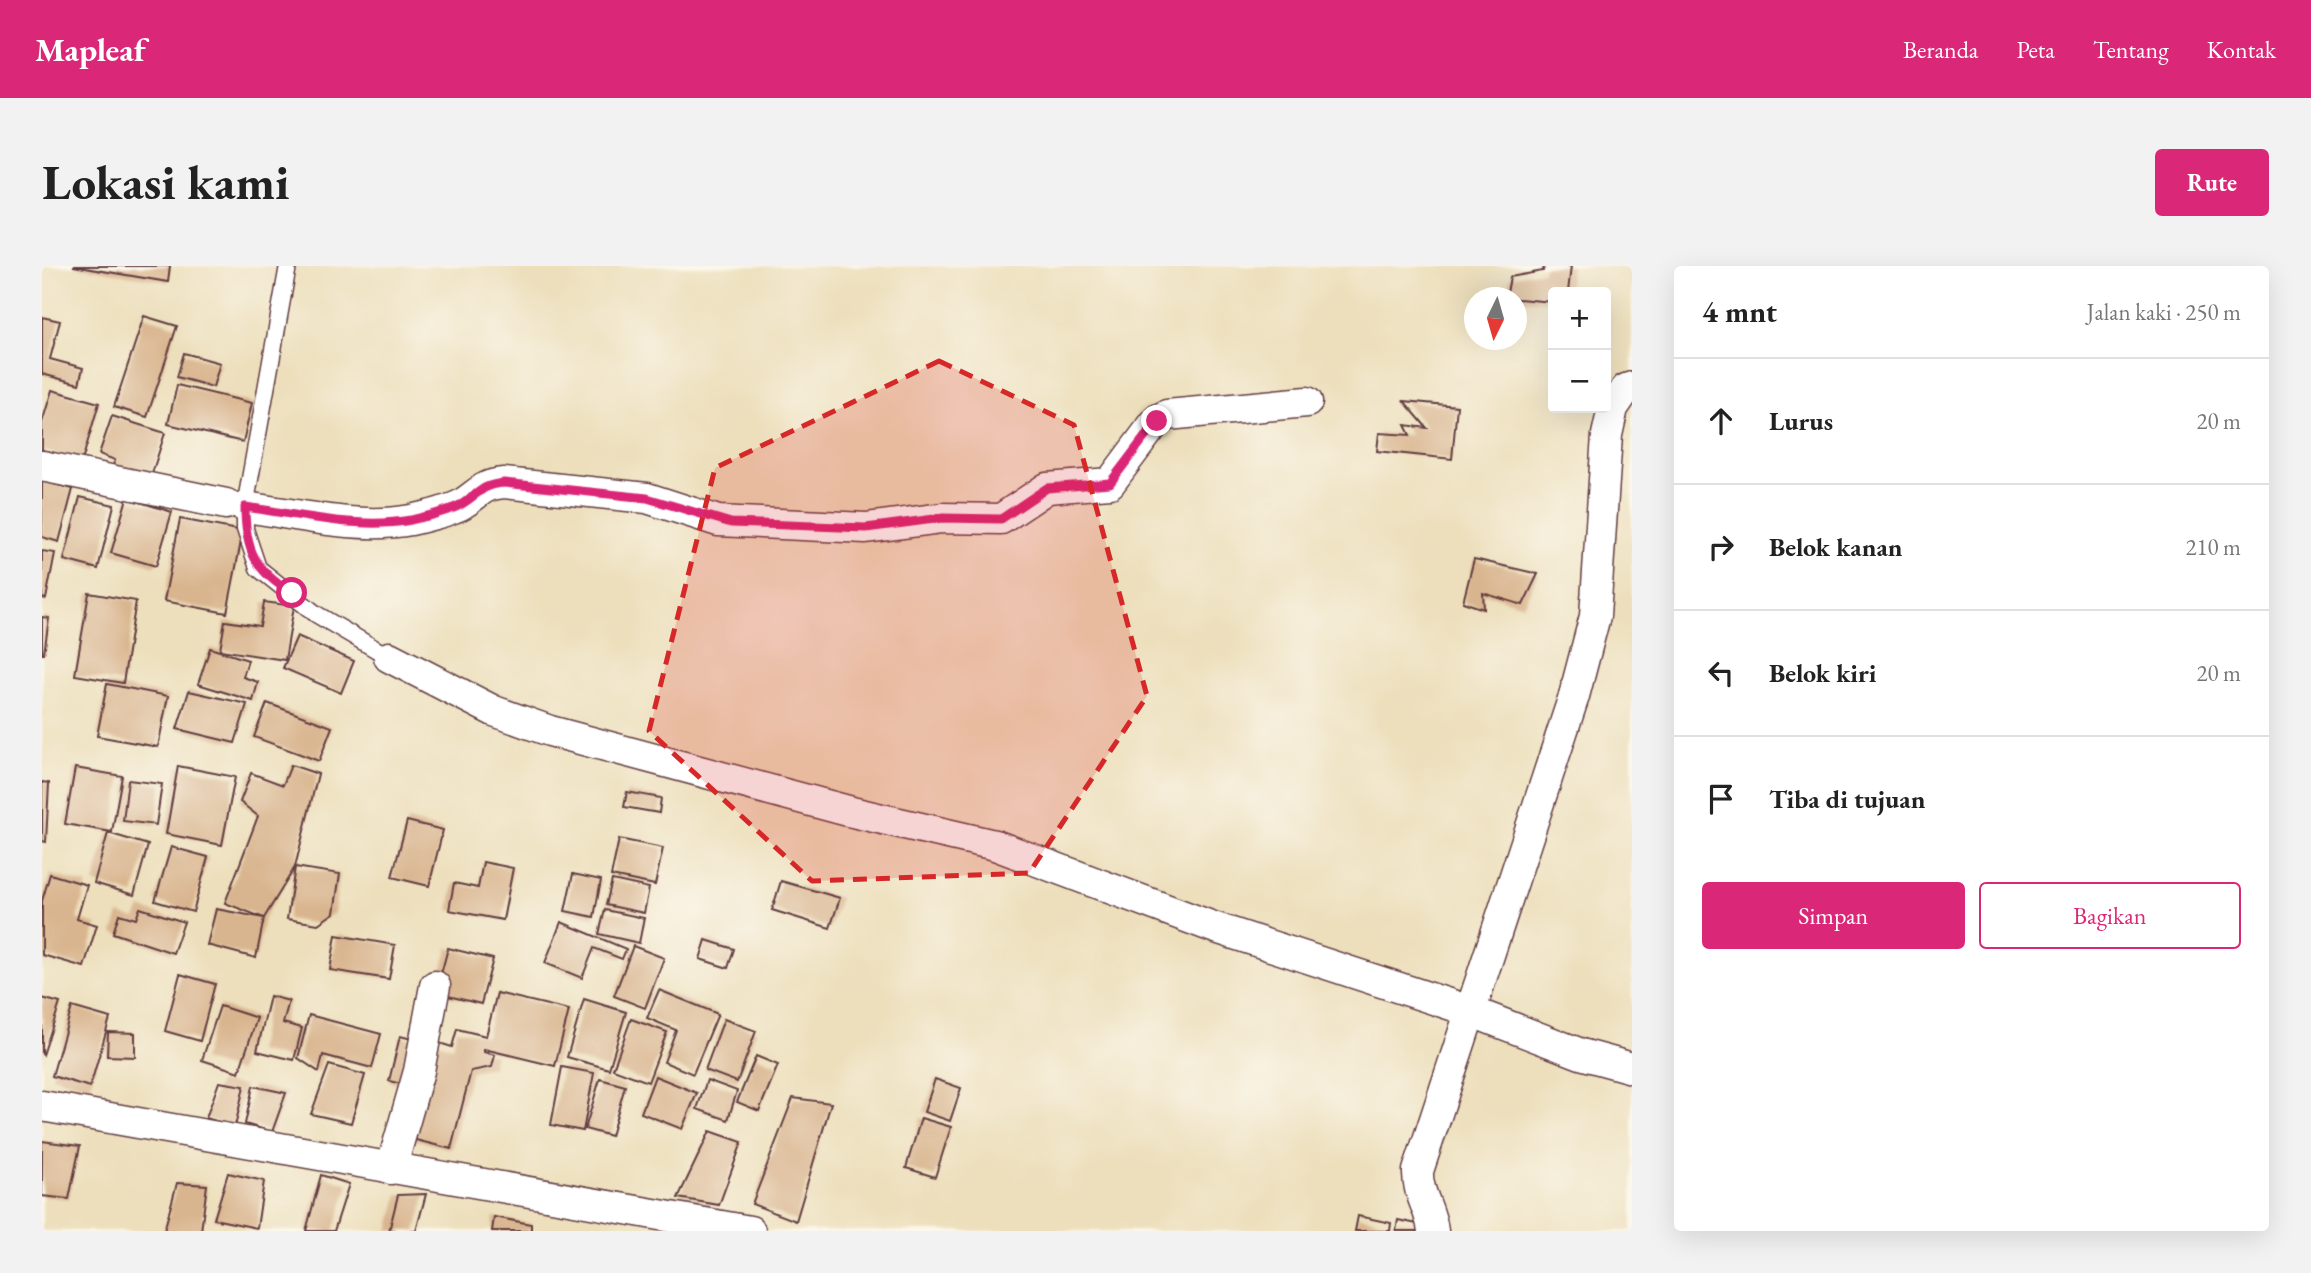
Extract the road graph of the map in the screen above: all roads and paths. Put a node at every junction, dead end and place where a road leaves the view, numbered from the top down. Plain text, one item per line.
1 (288, 266) edge
2 (1632, 387) edge
3 (1307, 402) dead end
4 (42, 467) edge
5 (236, 506) junction
6 (389, 657) joint
7 (435, 986) dead end
8 (1470, 1011) junction
9 (1632, 1068) edge
10 (42, 1106) edge
11 (391, 1169) junction
12 (750, 1231) edge
13 (1433, 1231) edge

1 - 5 lane
2 - 8 street
3 - 5 street
4 - 5 street
5 - 6 lane
6 - 8 street
7 - 11 street
8 - 9 street
8 - 13 street
10 - 11 street
11 - 12 street

